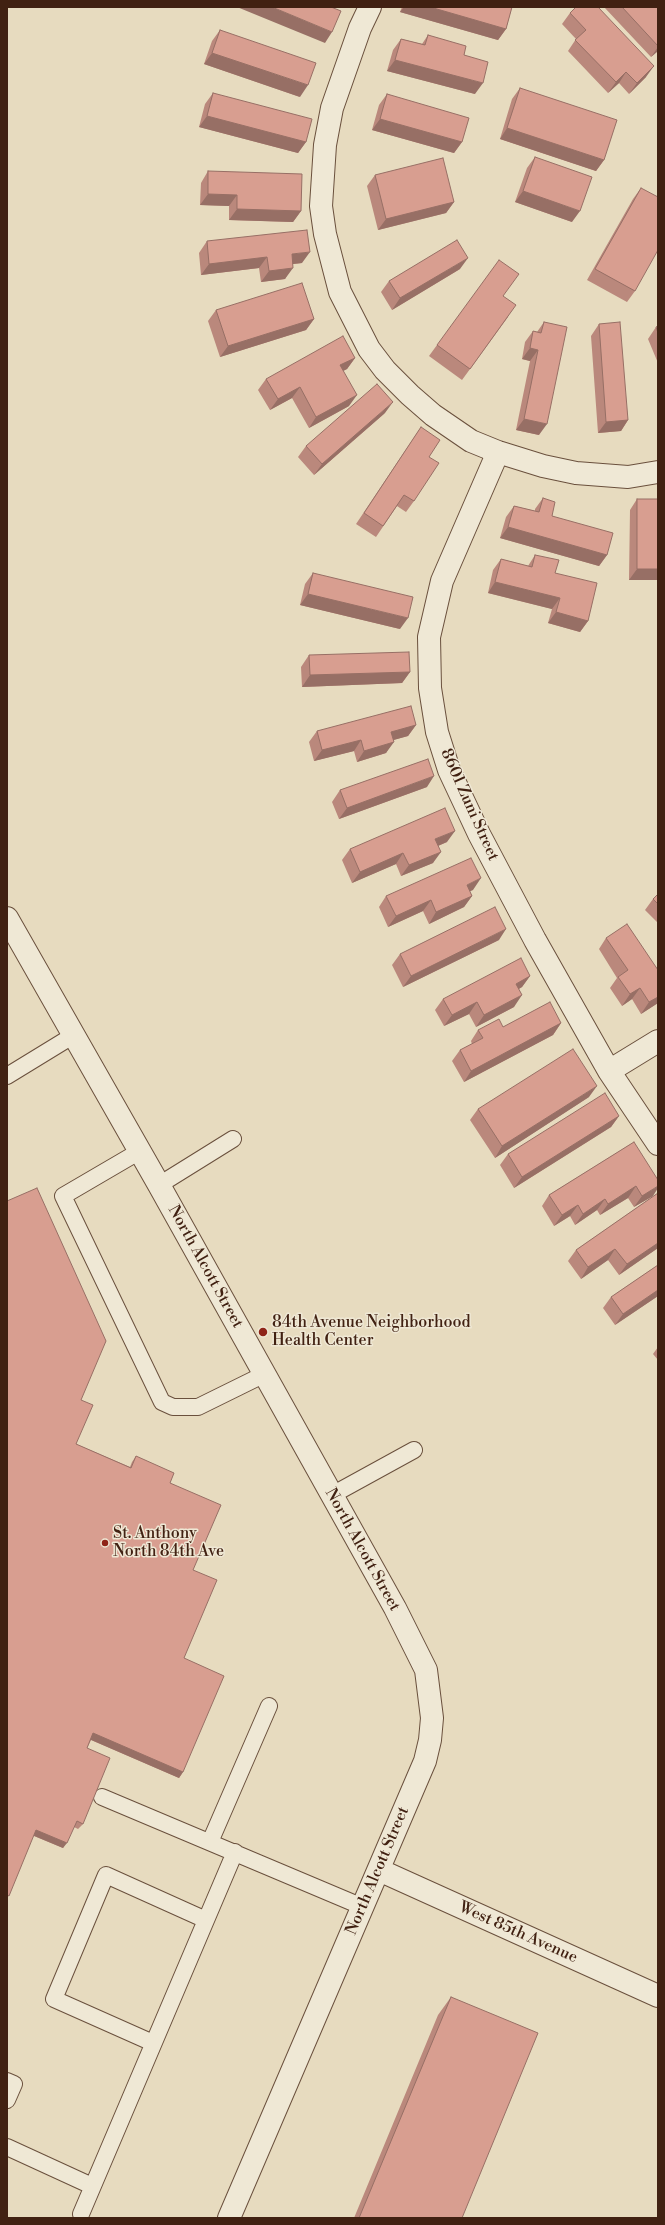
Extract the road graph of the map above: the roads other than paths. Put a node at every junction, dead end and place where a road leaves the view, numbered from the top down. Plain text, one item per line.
1 (370, 7) edge
2 (498, 452) junction
3 (658, 472) edge
4 (7, 918) edge
5 (74, 1035) junction
6 (658, 1041) edge
7 (609, 1071) junction
8 (7, 1076) edge
9 (234, 1139) dead end
10 (658, 1144) edge
11 (140, 1151) junction
12 (159, 1185) junction
13 (265, 1374) junction
14 (414, 1450) dead end
15 (332, 1495) junction
16 (269, 1706) dead end
17 (102, 1797) dead end
18 (210, 1842) junction
19 (235, 1852) junction
20 (379, 1870) junction
21 (363, 1906) junction
22 (206, 1920) junction
23 (658, 1996) edge
24 (153, 2043) junction
25 (7, 2081) edge
26 (7, 2100) edge
27 (7, 2147) edge
28 (92, 2186) junction
29 (81, 2214) dead end
30 (229, 2218) edge

1 - 2 street
2 - 3 street
2 - 7 street, 8601 Zuni Street
4 - 5 street, North Alcott Street
5 - 8 lane
5 - 11 street, North Alcott Street
6 - 7 street
7 - 10 street, 8601 Zuni Street
9 - 12 lane
11 - 12 street, North Alcott Street
11 - 13 lane
12 - 13 street, North Alcott Street
13 - 15 street, North Alcott Street
14 - 15 lane
15 - 20 street, North Alcott Street
16 - 18 lane
17 - 18 lane
18 - 19 lane
19 - 21 lane
19 - 22 lane
20 - 21 street, North Alcott Street
20 - 23 street, West 85th Avenue
21 - 30 street, North Alcott Street
22 - 24 lane
22 - 24 lane
24 - 28 lane
25 - 26 lane
27 - 28 lane
28 - 29 lane

